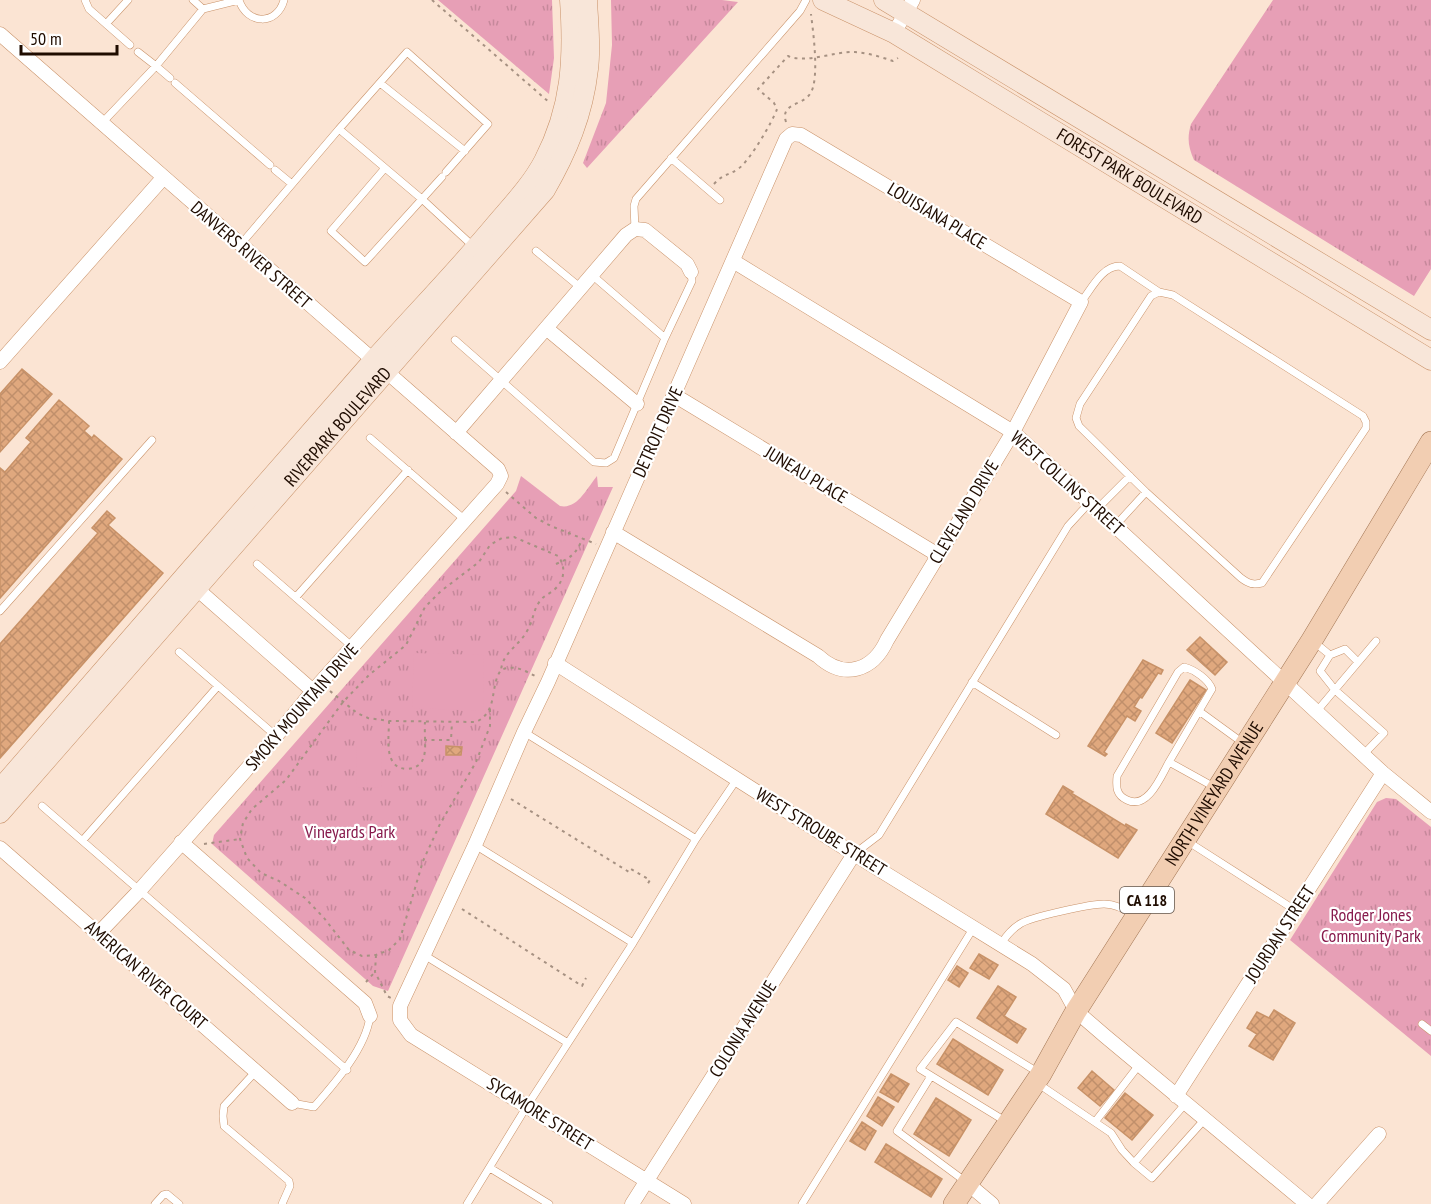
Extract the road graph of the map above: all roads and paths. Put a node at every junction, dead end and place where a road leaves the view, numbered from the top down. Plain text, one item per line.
1 (85, 0) edge
2 (128, 0) edge
3 (193, 0) edge
4 (239, 0) edge
5 (284, 0) edge
6 (432, 0) edge
7 (570, 0) edge
8 (587, 0) edge
9 (806, 0) edge
10 (884, 0) edge
11 (910, 6) edge
12 (817, 7) edge
13 (203, 9) junction
14 (106, 24) junction
15 (0, 33) edge
16 (894, 33) junction
17 (130, 45) dead end
18 (138, 52) dead end
19 (815, 57) junction
20 (898, 58) dead end
21 (156, 66) junction
22 (380, 82) junction
23 (551, 104) dead end
24 (101, 124) junction
25 (339, 129) junction
26 (792, 134) junction
27 (465, 151) junction
28 (671, 158) junction
29 (385, 168) junction
30 (163, 178) junction
31 (707, 179) dead end
32 (292, 184) junction
33 (423, 200) junction
34 (720, 200) dead end
35 (635, 229) junction
36 (241, 244) junction
37 (476, 248) junction
38 (536, 251) dead end
39 (733, 261) junction
40 (691, 272) joint
41 (592, 275) junction
42 (581, 288) junction
43 (1158, 292) junction
44 (1081, 302) junction
45 (546, 328) junction
46 (1431, 330) edge
47 (665, 338) junction
48 (455, 340) dead end
49 (1431, 360) edge
50 (0, 362) edge
51 (380, 366) junction
52 (501, 382) junction
53 (674, 395) junction
54 (637, 404) junction
55 (1013, 432) junction
56 (456, 433) junction
57 (370, 438) dead end
58 (152, 440) dead end
59 (1431, 442) edge
60 (408, 470) junction
61 (1130, 476) junction
62 (499, 480) junction
63 (1146, 492) junction
64 (1093, 506) junction
65 (465, 520) junction
66 (1115, 526) junction
67 (613, 532) junction
68 (583, 538) junction
69 (605, 549) junction
70 (938, 555) junction
71 (562, 561) junction
72 (257, 564) dead end
73 (555, 564) dead end
74 (197, 589) junction
75 (296, 597) junction
76 (0, 610) edge
77 (1312, 640) junction
78 (1376, 641) dead end
79 (354, 648) junction
80 (179, 652) dead end
81 (1330, 655) junction
82 (1358, 662) junction
83 (555, 663) junction
84 (501, 670) junction
85 (1284, 681) junction
86 (548, 682) junction
87 (972, 682) junction
88 (218, 686) junction
89 (317, 687) junction
90 (1335, 690) junction
91 (344, 702) junction
92 (490, 709) junction
93 (1199, 711) junction
94 (1317, 711) junction
95 (389, 721) junction
96 (425, 721) junction
97 (452, 722) junction
98 (524, 732) junction
99 (1056, 735) dead end
100 (276, 736) junction
101 (424, 740) junction
102 (1244, 745) junction
103 (1364, 755) junction
104 (1169, 762) junction
105 (1383, 773) junction
106 (737, 779) junction
107 (0, 789) edge
108 (1218, 789) junction
109 (511, 799) dead end
110 (42, 807) dead end
111 (1431, 812) edge
112 (0, 813) edge
113 (240, 839) junction
114 (696, 839) junction
115 (83, 840) junction
116 (1185, 840) junction
117 (181, 842) junction
118 (198, 844) dead end
119 (475, 845) junction
120 (0, 848) edge
121 (854, 854) junction
122 (647, 885) dead end
123 (140, 890) junction
124 (462, 909) dead end
125 (1295, 910) junction
126 (1136, 917) junction
127 (974, 927) junction
128 (98, 933) junction
129 (633, 943) junction
130 (1000, 944) junction
131 (376, 955) junction
132 (424, 955) junction
133 (375, 972) junction
134 (586, 978) dead end
135 (366, 982) dead end
136 (1076, 1011) junction
137 (400, 1013) junction
138 (370, 1016) joint
139 (1422, 1024) dead end
140 (1431, 1031) edge
141 (568, 1043) junction
142 (1139, 1065) junction
143 (347, 1070) junction
144 (256, 1071) junction
145 (931, 1076) junction
146 (1038, 1078) junction
147 (1181, 1099) junction
148 (292, 1103) joint
149 (528, 1106) junction
150 (1205, 1119) junction
151 (1095, 1122) junction
152 (1008, 1123) junction
153 (1379, 1134) dead end
154 (1134, 1163) junction
155 (490, 1168) junction
156 (647, 1181) junction
157 (967, 1183) junction
158 (154, 1204) edge
159 (179, 1204) edge
160 (282, 1204) edge
161 (467, 1204) edge
162 (549, 1204) edge
163 (632, 1204) edge
164 (684, 1204) edge
165 (802, 1204) edge
166 (954, 1204) edge
167 (993, 1204) edge
168 (1307, 1204) edge
169 (1317, 1204) edge

1 - 14 lane
2 - 14 lane
3 - 13 lane
4 - 5 lane
4 - 13 lane
6 - 23 path
7 - 37 street, RIVERPARK BOULEVARD
8 - 51 street, RIVERPARK BOULEVARD
9 - 28 lane
10 - 11 street, FOREST PARK BOULEVARD
11 - 16 street
11 - 46 street, FOREST PARK BOULEVARD
12 - 16 street, FOREST PARK BOULEVARD
12 - 19 path
13 - 21 lane
14 - 17 lane
15 - 24 street, DANVERS RIVER STREET
16 - 49 street, FOREST PARK BOULEVARD
18 - 21 lane
19 - 20 path
19 - 26 path
19 - 31 path
21 - 24 lane
21 - 32 lane
22 - 25 lane
22 - 27 lane
22 - 27 lane
24 - 30 street, DANVERS RIVER STREET
25 - 29 lane
25 - 32 lane
26 - 39 street, DETROIT DRIVE
26 - 44 street, LOUISIANA PLACE
27 - 33 lane
28 - 34 lane
28 - 35 lane
29 - 33 lane
29 - 33 lane
30 - 36 street, DANVERS RIVER STREET
30 - 50 street
32 - 36 lane
33 - 37 lane
35 - 40 street
35 - 41 street
36 - 51 street, DANVERS RIVER STREET
37 - 51 street, RIVERPARK BOULEVARD
38 - 42 lane
39 - 53 street, DETROIT DRIVE
39 - 55 street, WEST COLLINS STREET
40 - 47 lane
41 - 42 street
41 - 47 lane
42 - 45 street
43 - 44 lane
43 - 61 lane
43 - 63 lane
44 - 55 street, CLEVELAND DRIVE
45 - 52 street
45 - 54 street
47 - 54 lane
48 - 52 lane
51 - 56 street, DANVERS RIVER STREET
51 - 74 street, RIVERPARK BOULEVARD
51 - 107 street, RIVERPARK BOULEVARD
52 - 54 lane
52 - 56 street
53 - 67 street, DETROIT DRIVE
53 - 70 street, JUNEAU PLACE
55 - 64 street, WEST COLLINS STREET
55 - 70 street, CLEVELAND DRIVE
56 - 62 street, DANVERS RIVER STREET
57 - 60 lane
58 - 76 lane
59 - 77 main road, NORTH VINEYARD AVENUE / CA 118
60 - 65 lane
60 - 75 lane
61 - 63 lane
61 - 64 lane
62 - 65 street, SMOKY MOUNTAIN DRIVE
62 - 68 path
63 - 66 lane
64 - 66 street, WEST COLLINS STREET
64 - 87 lane
65 - 79 street, SMOKY MOUNTAIN DRIVE
66 - 85 street, WEST COLLINS STREET
67 - 69 street, DETROIT DRIVE
67 - 70 street, CLEVELAND DRIVE
68 - 69 path
68 - 71 path
69 - 83 street, DETROIT DRIVE
71 - 73 path
71 - 84 path
71 - 91 path
72 - 75 lane
74 - 89 street
74 - 112 street, RIVERPARK BOULEVARD
75 - 79 lane
77 - 81 lane
77 - 85 main road, NORTH VINEYARD AVENUE / CA 118
78 - 82 lane
79 - 89 street, SMOKY MOUNTAIN DRIVE
80 - 88 lane
81 - 82 lane
81 - 90 lane
82 - 90 lane
83 - 86 street, DETROIT DRIVE
83 - 106 street, WEST STROUBE STREET
84 - 86 path
84 - 92 path
85 - 94 street, WEST COLLINS STREET
85 - 102 main road, NORTH VINEYARD AVENUE / CA 118
86 - 98 street, DETROIT DRIVE
87 - 99 lane
87 - 121 lane
88 - 100 lane
88 - 115 lane
89 - 91 path
89 - 100 street, SMOKY MOUNTAIN DRIVE
90 - 94 lane
90 - 103 lane
91 - 95 path
91 - 113 path
92 - 97 path
92 - 131 path
93 - 102 lane
93 - 104 lane
93 - 104 lane
94 - 103 street, WEST COLLINS STREET
95 - 96 path
95 - 101 path
96 - 97 path
96 - 101 path
97 - 101 path
98 - 114 lane
98 - 119 street, DETROIT DRIVE
100 - 117 street, SMOKY MOUNTAIN DRIVE
102 - 108 main road, NORTH VINEYARD AVENUE / CA 118
103 - 105 street, WEST COLLINS STREET
104 - 108 lane
105 - 111 street, WEST COLLINS STREET
105 - 125 street, JOURDAN STREET
106 - 114 lane
106 - 121 street, WEST STROUBE STREET
108 - 116 main road, NORTH VINEYARD AVENUE / CA 118
109 - 122 path
110 - 115 lane
113 - 118 path
113 - 131 path
114 - 129 lane
115 - 123 lane
116 - 125 lane
116 - 126 main road, NORTH VINEYARD AVENUE / CA 118
117 - 123 street, SMOKY MOUNTAIN DRIVE
117 - 138 street
119 - 129 lane
119 - 132 street, DETROIT DRIVE
120 - 128 street, AMERICAN RIVER COURT
121 - 127 street, WEST STROUBE STREET
121 - 156 street, COLONIA AVENUE
123 - 128 street, SMOKY MOUNTAIN DRIVE
123 - 143 lane
124 - 134 path
125 - 147 street, JOURDAN STREET
126 - 130 lane
126 - 136 main road, NORTH VINEYARD AVENUE / CA 118
127 - 130 street, WEST STROUBE STREET
127 - 165 lane
128 - 144 street, AMERICAN RIVER COURT
129 - 141 lane
130 - 136 street, WEST STROUBE STREET
131 - 133 path
132 - 137 street, DETROIT DRIVE
132 - 141 lane
133 - 135 path
133 - 137 path
136 - 142 street, WEST STROUBE STREET
136 - 146 main road, NORTH VINEYARD AVENUE / CA 118
137 - 149 street, SYCAMORE STREET
138 - 143 lane
139 - 140 lane
141 - 149 lane
142 - 147 street, WEST STROUBE STREET
142 - 151 lane
143 - 148 lane
144 - 148 street, AMERICAN RIVER COURT
144 - 160 lane
145 - 146 lane
145 - 152 lane
145 - 157 lane
146 - 151 lane
146 - 152 main road, NORTH VINEYARD AVENUE / CA 118
147 - 150 street, WEST STROUBE STREET
147 - 154 lane
149 - 155 lane
149 - 156 street, SYCAMORE STREET
150 - 154 lane
150 - 168 street, WEST STROUBE STREET
151 - 154 lane
152 - 157 main road, NORTH VINEYARD AVENUE / CA 118
153 - 169 street
155 - 161 lane
155 - 162 lane
156 - 163 street, COLONIA AVENUE
156 - 164 street, SYCAMORE STREET
157 - 166 main road, NORTH VINEYARD AVENUE / CA 118
157 - 167 street
158 - 159 lane

